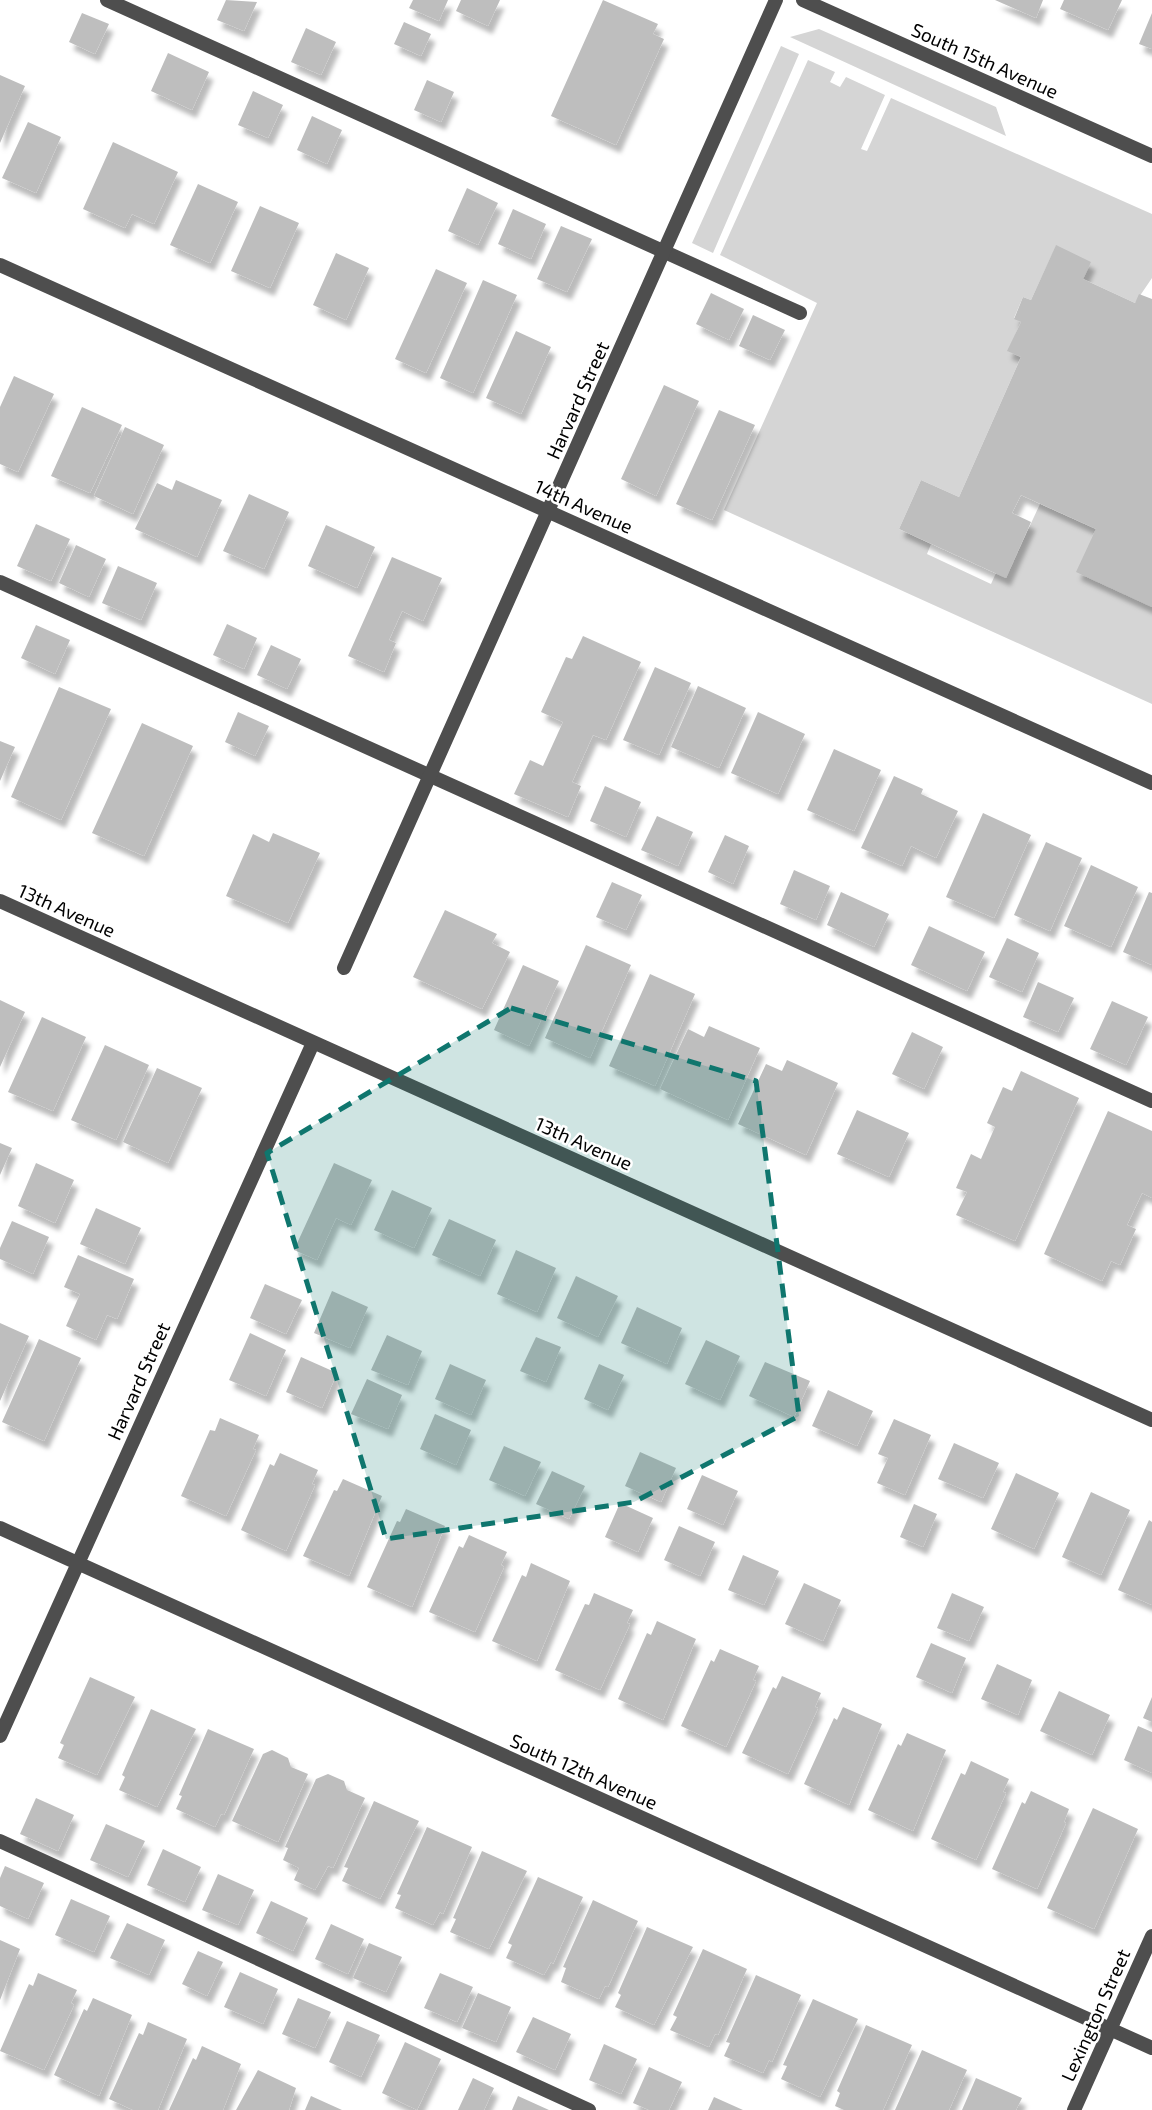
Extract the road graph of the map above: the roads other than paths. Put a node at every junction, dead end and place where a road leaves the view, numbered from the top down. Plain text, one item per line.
1 (107, 0) edge
2 (776, 0) edge
3 (803, 0) edge
4 (1152, 156) edge
5 (664, 251) junction
6 (0, 265) edge
7 (800, 313) dead end
8 (549, 511) junction
9 (0, 582) edge
10 (432, 775) junction
11 (1152, 783) edge
12 (0, 901) edge
13 (344, 968) dead end
14 (313, 1043) junction
15 (1152, 1101) edge
16 (1152, 1420) edge
17 (0, 1528) edge
18 (76, 1563) junction
19 (0, 1736) edge
20 (0, 1841) edge
21 (1152, 1936) edge
22 (1110, 2029) junction
23 (1152, 2048) edge
24 (589, 2110) edge
25 (1074, 2110) edge

1 - 5 street
2 - 5 street, Harvard Street
3 - 4 street, South 15th Avenue
5 - 7 street
5 - 8 street, Harvard Street
6 - 8 street, 14th Avenue
8 - 10 street, Harvard Street
8 - 11 street, 14th Avenue
9 - 10 street
10 - 13 street, Harvard Street
10 - 15 street
12 - 14 street, 13th Avenue
14 - 16 street, 13th Avenue
14 - 18 street, Harvard Street
17 - 18 street, South 12th Avenue
18 - 19 street, Harvard Street
18 - 22 street, South 12th Avenue
20 - 24 street
21 - 22 street, Lexington Street
22 - 23 street, South 12th Avenue
22 - 25 street, Lexington Street

